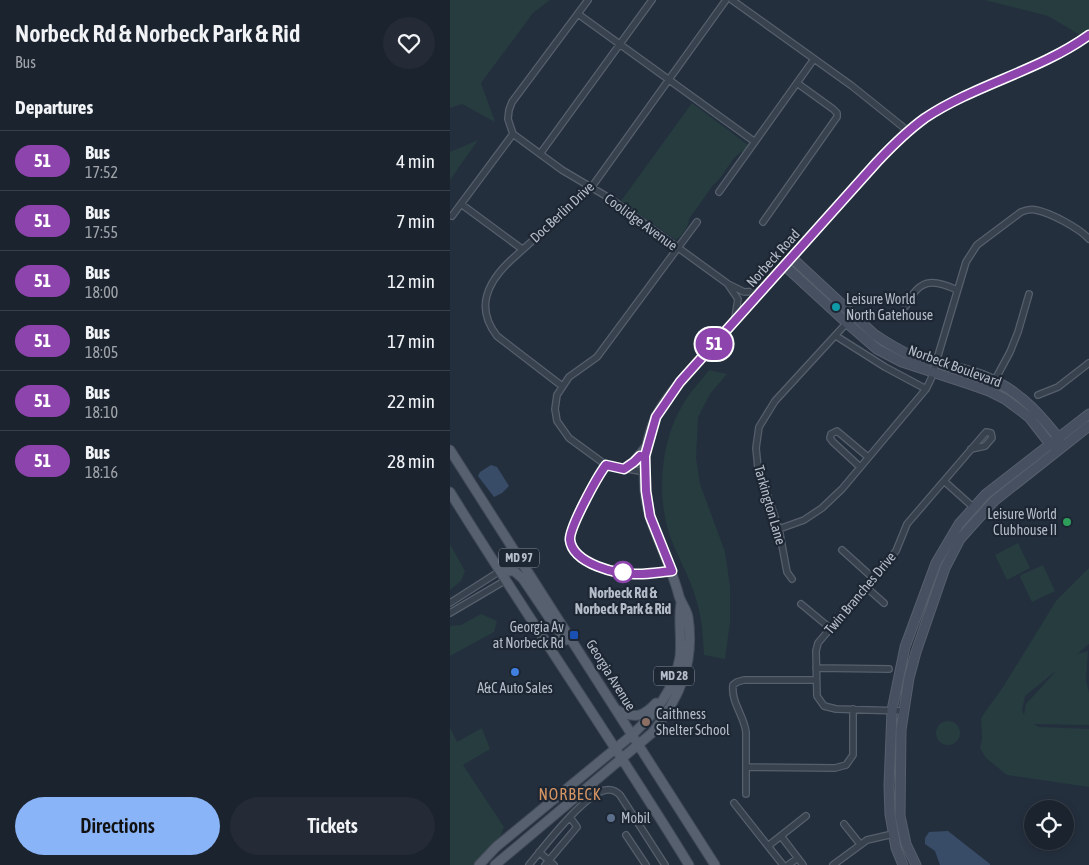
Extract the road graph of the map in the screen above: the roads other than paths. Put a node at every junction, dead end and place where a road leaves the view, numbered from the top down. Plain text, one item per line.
1 (588, 0) edge
2 (652, 0) edge
3 (726, 0) edge
4 (732, 0) edge
5 (578, 14) junction
6 (1089, 35) edge
7 (620, 45) junction
8 (814, 59) junction
9 (669, 79) junction
10 (797, 83) junction
11 (908, 132) junction
12 (513, 134) junction
13 (755, 142) junction
14 (540, 154) junction
15 (591, 188) junction
16 (719, 192) dead end
17 (461, 204) junction
18 (452, 216) dead end
19 (697, 222) dead end
20 (763, 222) dead end
21 (1089, 239) edge
22 (522, 249) junction
23 (677, 249) junction
24 (792, 258) junction
25 (785, 266) junction
26 (728, 284) junction
27 (957, 290) junction
28 (762, 291) junction
29 (1029, 294) dead end
30 (906, 306) dead end
31 (854, 315) junction
32 (734, 322) junction
33 (847, 323) junction
34 (836, 336) junction
35 (936, 362) junction
36 (1089, 364) edge
37 (933, 372) junction
38 (994, 380) junction
39 (562, 386) junction
40 (926, 389) junction
41 (989, 391) junction
42 (1038, 395) dead end
43 (1089, 414) edge
44 (1089, 426) edge
45 (1058, 437) junction
46 (647, 444) junction
47 (1050, 444) junction
48 (1061, 448) junction
49 (971, 449) dead end
50 (450, 450) edge
51 (868, 458) junction
52 (860, 467) junction
53 (624, 469) junction
54 (645, 472) junction
55 (944, 481) junction
56 (450, 492) edge
57 (973, 507) junction
58 (779, 529) junction
59 (842, 550) dead end
60 (500, 571) junction
61 (873, 578) junction
62 (792, 579) dead end
63 (506, 580) junction
64 (866, 587) junction
65 (450, 603) edge
66 (681, 603) junction
67 (884, 603) dead end
68 (801, 604) dead end
69 (450, 613) edge
70 (830, 628) junction
71 (588, 665) junction
72 (816, 668) junction
73 (889, 669) dead end
74 (816, 680) junction
75 (667, 692) junction
76 (616, 709) junction
77 (853, 709) junction
78 (892, 710) junction
79 (903, 711) junction
80 (632, 735) junction
81 (639, 744) junction
82 (615, 750) junction
83 (622, 759) junction
84 (746, 767) junction
85 (746, 794) dead end
86 (734, 803) dead end
87 (806, 816) dead end
88 (570, 817) junction
89 (844, 824) dead end
90 (893, 834) junction
91 (626, 836) dead end
92 (781, 836) junction
93 (860, 844) junction
94 (768, 846) junction
95 (539, 852) junction
96 (798, 858) junction
97 (547, 863) edge
98 (479, 865) edge
99 (495, 865) edge
100 (529, 865) edge
101 (554, 865) edge
102 (646, 865) edge
103 (665, 865) edge
104 (689, 865) edge
105 (715, 865) edge
106 (783, 865) edge
107 (788, 865) edge
108 (803, 865) edge
109 (833, 865) edge
110 (903, 865) edge
111 (916, 865) edge

1 - 5 street
2 - 7 street
3 - 9 street, Doc Berlin Drive
4 - 8 street
5 - 7 street
5 - 12 street
6 - 11 main road, Norbeck Road / MD 28
7 - 9 street
7 - 14 street
8 - 10 street
8 - 11 street
9 - 13 street
9 - 15 street, Doc Berlin Drive
10 - 13 street
10 - 20 street
11 - 24 main road, Norbeck Road / MD 28
12 - 14 street, Coolidge Avenue
12 - 17 street
13 - 16 street
14 - 15 street, Coolidge Avenue
15 - 22 street, Doc Berlin Drive
15 - 23 street, Coolidge Avenue
17 - 18 street
17 - 22 street
19 - 23 street
21 - 27 street
22 - 39 street, Doc Berlin Drive
23 - 26 street, Coolidge Avenue
23 - 39 street
24 - 25 main road, Norbeck Road / MD 28
24 - 31 street, Norbeck Boulevard
25 - 28 main road, Norbeck Road / MD 28
25 - 33 street, Norbeck Boulevard
26 - 28 street, Coolidge Avenue
26 - 32 street
27 - 30 street
27 - 35 street
28 - 32 main road, Norbeck Road / MD 28
29 - 38 street
31 - 33 street, Tarkington Lane
31 - 35 street, Norbeck Boulevard
32 - 46 main road, Norbeck Road / MD 28
33 - 34 street, Tarkington Lane
33 - 37 street, Norbeck Boulevard
34 - 40 street
34 - 58 street, Tarkington Lane
35 - 37 street
35 - 38 street, Norbeck Boulevard
36 - 42 street
37 - 40 street
37 - 41 street, Norbeck Boulevard
38 - 41 street
38 - 45 street, Norbeck Boulevard
39 - 53 street
40 - 51 street
41 - 47 street, Norbeck Boulevard
43 - 45 street
44 - 48 street
45 - 47 street
45 - 48 street, Norbeck Boulevard
46 - 53 main road
46 - 54 main road, Norbeck Road / MD 28
47 - 48 street
47 - 57 street
48 - 79 street
49 - 55 street, Twin Branches Drive
50 - 71 main road, Georgia Avenue / MD 97
51 - 52 street
51 - 52 street
52 - 58 street
53 - 54 street
54 - 66 main road, Norbeck Road / MD 28
55 - 57 street
55 - 61 street, Twin Branches Drive
56 - 60 main road, MD 97
57 - 78 street
58 - 62 street, Tarkington Lane
59 - 61 street
60 - 63 main road, MD 97
60 - 65 street
60 - 71 main road
61 - 64 street, Twin Branches Drive
63 - 69 street
63 - 82 main road, MD 97
64 - 67 street
64 - 70 street, Twin Branches Drive
66 - 75 main road, Norbeck Road / MD 28
66 - 81 main road, Norbeck Road / MD 28
68 - 70 street
70 - 72 street, Twin Branches Drive
71 - 76 main road, Georgia Avenue / MD 97
72 - 73 street
72 - 74 street, Twin Branches Drive
74 - 77 street, Twin Branches Drive
74 - 84 street
75 - 76 main road
75 - 80 main road, Norbeck Road / MD 28
76 - 80 main road, Georgia Avenue / MD 97
77 - 78 street, Twin Branches Drive
77 - 84 street
78 - 79 street, Twin Branches Drive
78 - 90 street
79 - 111 street
80 - 81 main road, Georgia Avenue / MD 97
80 - 82 main road, Norbeck Road / MD 28
81 - 83 main road, Norbeck Road / MD 28
81 - 105 main road, Georgia Avenue / MD 97
82 - 83 main road, MD 97
82 - 98 main road, Norbeck Road / MD 28
83 - 99 main road, Norbeck Road / MD 28
83 - 104 main road, MD 97
84 - 85 street
86 - 94 street
87 - 92 street
88 - 95 street
88 - 97 street
88 - 103 street
89 - 93 street
90 - 93 street
90 - 110 street
91 - 102 street
92 - 94 street
92 - 96 street
93 - 109 street
94 - 106 street
95 - 97 street
95 - 100 street
96 - 107 street
96 - 108 street
97 - 101 street

